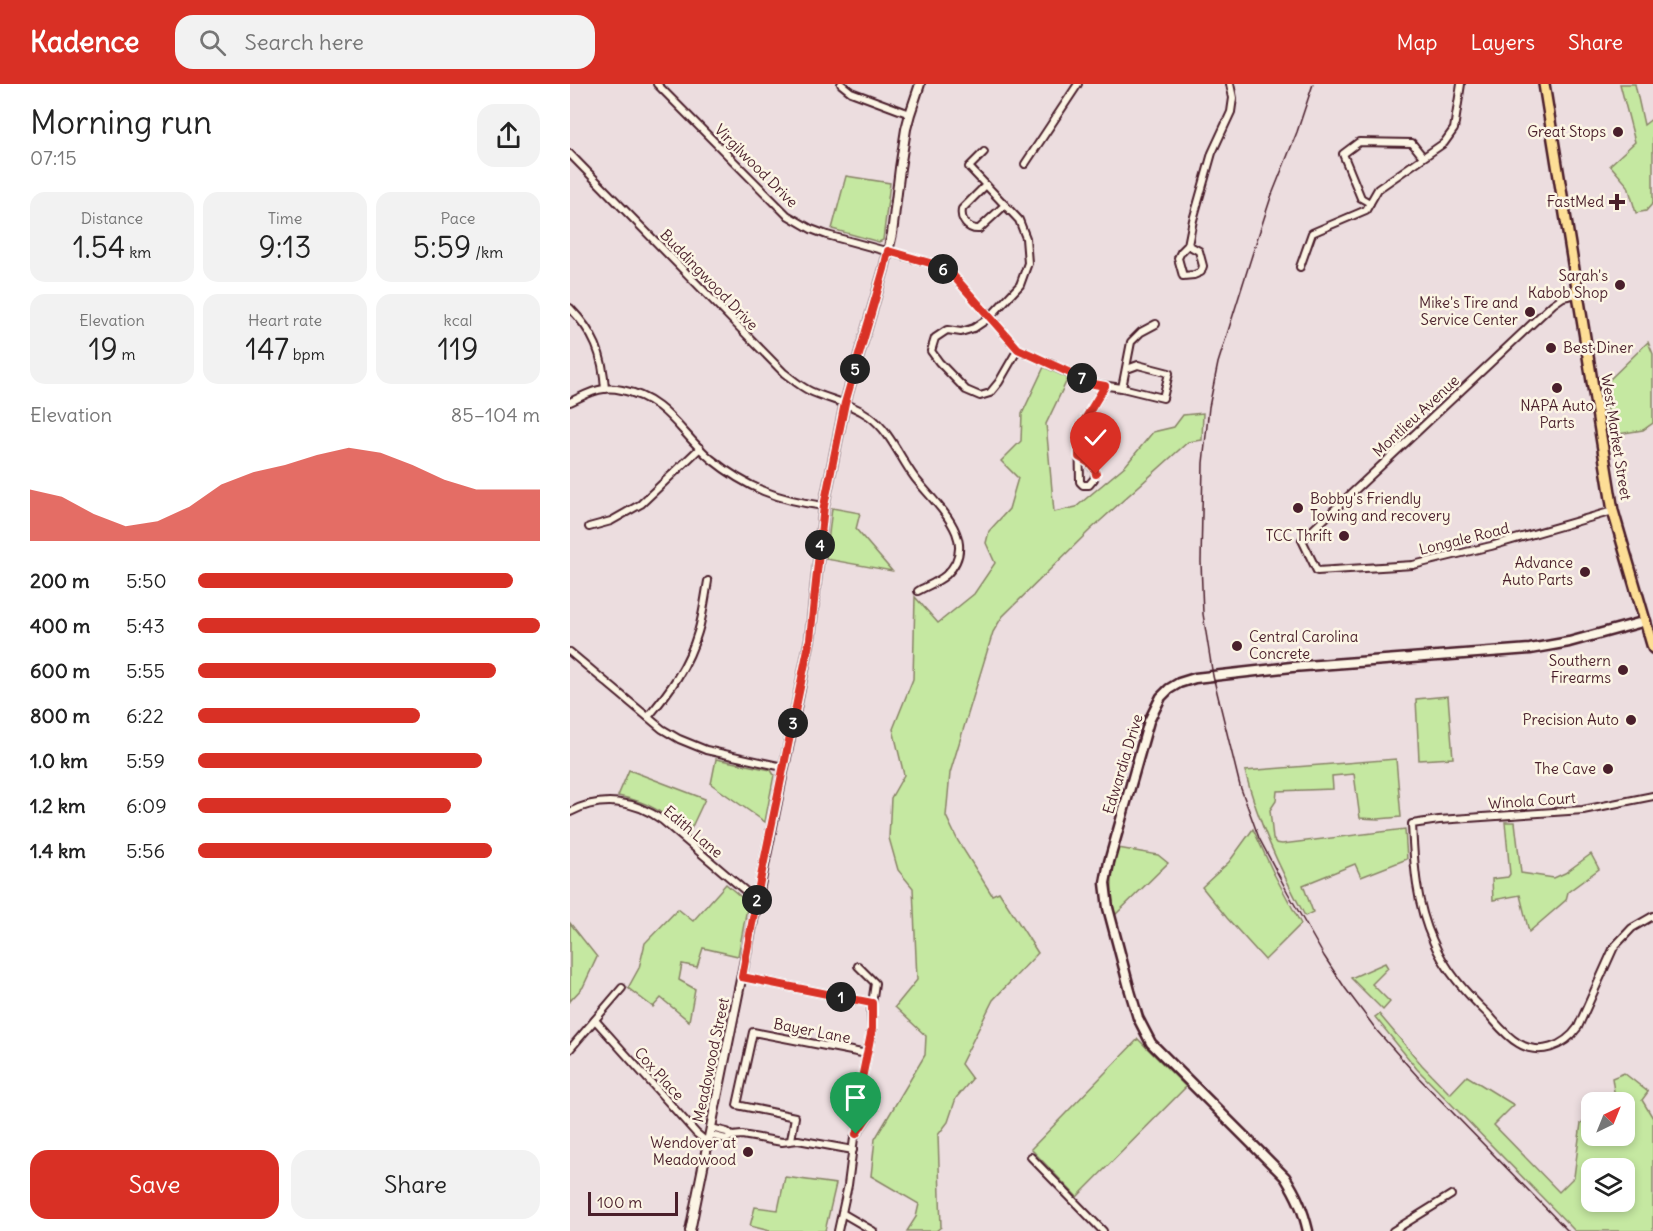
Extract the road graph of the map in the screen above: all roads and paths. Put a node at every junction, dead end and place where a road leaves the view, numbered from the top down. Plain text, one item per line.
1 (657, 84) edge
2 (840, 84) edge
3 (920, 84) edge
4 (1078, 84) edge
5 (1230, 84) edge
6 (1461, 84) edge
7 (1544, 84) edge
8 (910, 114) junction
9 (984, 152) dead end
10 (570, 154) edge
11 (1423, 157) junction
12 (1025, 164) dead end
13 (986, 184) junction
14 (1370, 203) junction
15 (1005, 205) junction
16 (1188, 245) junction
17 (888, 251) junction
18 (1300, 267) dead end
19 (1577, 294) junction
20 (570, 308) edge
21 (989, 318) junction
22 (1156, 324) dead end
23 (1018, 349) junction
24 (1126, 369) junction
25 (1105, 386) junction
26 (604, 388) junction
27 (1122, 388) junction
28 (570, 402) edge
29 (845, 403) junction
30 (700, 448) junction
31 (1079, 457) dead end
32 (824, 506) junction
33 (1613, 511) junction
34 (589, 527) dead end
35 (1317, 571) joint
36 (708, 581) dead end
37 (918, 591) dead end
38 (1650, 620) edge
39 (1653, 648) edge
40 (570, 652) edge
41 (648, 717) junction
42 (783, 767) junction
43 (1653, 796) edge
44 (570, 812) edge
45 (757, 900) junction
46 (1653, 916) edge
47 (858, 966) dead end
48 (742, 977) junction
49 (622, 988) dead end
50 (872, 1003) junction
51 (595, 1020) junction
52 (570, 1049) edge
53 (867, 1054) junction
54 (710, 1135) junction
55 (791, 1140) junction
56 (853, 1150) junction
57 (1031, 1157) dead end
58 (1451, 1195) dead end
59 (842, 1213) junction
60 (690, 1231) edge
61 (838, 1231) edge
62 (873, 1231) edge
63 (1103, 1231) edge
64 (1308, 1231) edge
65 (1393, 1231) edge

1 - 17 street, Virgilwood Drive
2 - 8 street
3 - 8 street, Meadowood Street
4 - 12 street
5 - 16 street
6 - 11 street
7 - 19 main road, West Market Street
8 - 17 street, Meadowood Street
9 - 13 street
10 - 29 street, Buddingwood Drive
11 - 14 street
11 - 14 street
13 - 15 street
13 - 15 street
14 - 18 street
15 - 21 street
16 - 16 street
17 - 21 street, Virgilwood Drive
17 - 29 street, Meadowood Street
19 - 33 main road, West Market Street
19 - 35 street, Montlieu Avenue
20 - 26 street
21 - 23 street, Virgilwood Drive
21 - 23 street
22 - 24 street
23 - 25 street
24 - 27 street
24 - 27 street
25 - 27 street
25 - 31 street
26 - 28 street
26 - 30 street
29 - 32 street, Meadowood Street
29 - 37 street, Buddingwood Drive
30 - 32 street
30 - 34 street
32 - 42 street, Meadowood Street
33 - 35 street, Longale Road
33 - 38 main road, West Market Street
36 - 41 street
38 - 39 main road, West Market Street
38 - 64 main road, Edwardia Drive
40 - 41 street
41 - 42 street
42 - 45 street, Meadowood Street
43 - 46 street, Winola Court
44 - 45 street, Edith Lane
45 - 48 street, Meadowood Street
47 - 50 street
48 - 50 street
48 - 54 street, Meadowood Street
49 - 51 street
50 - 53 street
51 - 52 street
51 - 54 street, Cox Place
53 - 55 street, Bayer Lane
53 - 56 street
54 - 55 street, Cox Place
54 - 60 street, Meadowood Street
55 - 56 street, Cox Place
56 - 59 street
57 - 63 street
58 - 65 street
59 - 61 street
59 - 62 street

